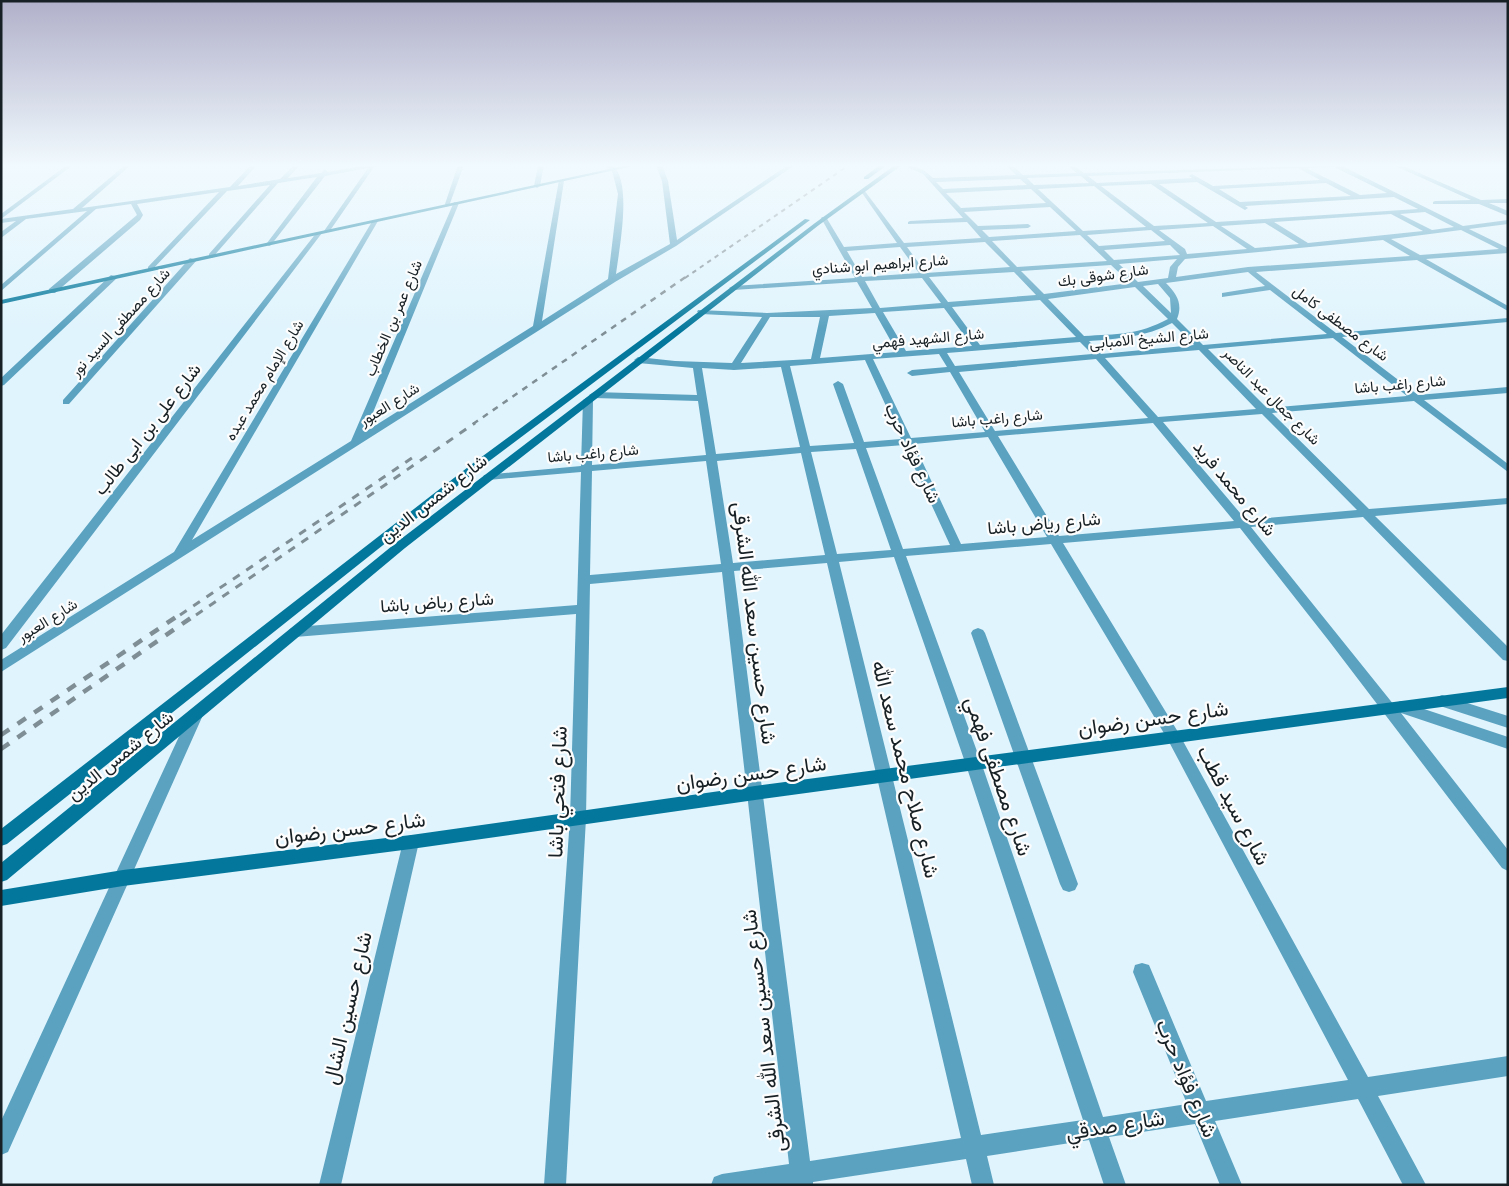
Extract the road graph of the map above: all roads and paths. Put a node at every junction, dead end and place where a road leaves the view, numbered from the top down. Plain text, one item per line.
1 (21, 220) edge
2 (80, 220) edge
3 (136, 220) edge
4 (198, 220) edge
5 (244, 220) edge
6 (287, 220) edge
7 (332, 220) edge
8 (378, 220) edge
9 (449, 220) edge
10 (555, 220) edge
11 (618, 220) edge
12 (671, 220) edge
13 (710, 220) edge
14 (809, 220) edge
15 (821, 220) edge
16 (825, 220) edge
17 (884, 220) edge
18 (969, 220) edge
19 (1070, 220) edge
20 (1141, 220) edge
21 (1209, 220) edge
22 (1277, 220) edge
23 (1408, 220) edge
24 (1447, 220) edge
25 (375, 221) junction
26 (1267, 221) junction
27 (1508, 222) edge
28 (910, 223) dead end
29 (972, 224) junction
30 (1216, 225) junction
31 (1028, 226) dead end
32 (1152, 229) junction
33 (1463, 229) junction
34 (323, 232) junction
35 (1084, 233) junction
36 (1433, 233) junction
37 (1, 236) edge
38 (987, 239) junction
39 (1386, 239) junction
40 (1172, 243) junction
41 (269, 244) junction
42 (674, 245) junction
43 (903, 245) junction
44 (1307, 246) junction
45 (1100, 248) junction
46 (843, 249) junction
47 (1254, 251) junction
48 (1508, 251) edge
49 (1228, 253) junction
50 (212, 256) junction
51 (1184, 256) junction
52 (1420, 258) junction
53 (193, 260) junction
54 (1114, 261) junction
55 (1014, 268) junction
56 (151, 270) junction
57 (1249, 270) junction
58 (924, 274) junction
59 (114, 277) junction
60 (861, 279) junction
61 (1172, 279) junction
62 (612, 280) junction
63 (1159, 281) junction
64 (1139, 285) junction
65 (1271, 286) junction
66 (733, 288) junction
67 (1, 289) edge
68 (52, 291) junction
69 (1225, 295) dead end
70 (1042, 297) junction
71 (2, 302) edge
72 (947, 305) junction
73 (1508, 309) edge
74 (879, 310) junction
75 (701, 312) junction
76 (825, 314) junction
77 (767, 315) junction
78 (1173, 318) junction
79 (1508, 320) edge
80 (537, 327) junction
81 (1335, 335) junction
82 (1083, 339) junction
83 (977, 347) junction
84 (1202, 347) junction
85 (940, 350) junction
86 (903, 354) junction
87 (1100, 356) junction
88 (868, 357) junction
89 (638, 360) junction
90 (815, 361) junction
91 (785, 364) junction
92 (697, 366) junction
93 (734, 366) junction
94 (952, 369) junction
95 (912, 373) dead end
96 (1, 384) edge
97 (838, 384) dead end
98 (1508, 390) edge
99 (591, 397) junction
100 (702, 398) junction
101 (1416, 398) junction
102 (66, 402) dead end
103 (1266, 410) junction
104 (1156, 420) junction
105 (991, 434) junction
106 (907, 441) junction
107 (355, 443) junction
108 (860, 445) junction
109 (806, 450) junction
110 (711, 458) junction
111 (586, 469) junction
112 (1508, 469) edge
113 (488, 477) junction
114 (1508, 501) edge
115 (1368, 514) junction
116 (1244, 525) junction
117 (382, 539) junction
118 (1056, 541) junction
119 (401, 545) junction
120 (958, 548) junction
121 (898, 554) junction
122 (178, 555) junction
123 (832, 559) junction
124 (728, 568) junction
125 (584, 580) junction
126 (583, 609) junction
127 (295, 632) junction
128 (978, 633) dead end
129 (1, 645) edge
130 (1508, 656) edge
131 (1, 667) edge
132 (1508, 692) edge
133 (1442, 701) junction
134 (1394, 708) junction
135 (196, 715) junction
136 (1508, 722) edge
137 (1173, 736) junction
138 (1508, 743) edge
139 (1023, 758) junction
140 (974, 765) junction
141 (885, 776) junction
142 (755, 793) junction
143 (578, 818) junction
144 (1, 839) edge
145 (411, 842) junction
146 (1508, 862) edge
147 (1, 874) edge
148 (123, 878) junction
149 (1069, 884) dead end
150 (1, 898) edge
151 (1142, 972) dead end
152 (1508, 1066) edge
153 (1363, 1088) junction
154 (1201, 1112) junction
155 (1096, 1128) junction
156 (1, 1145) edge
157 (974, 1147) junction
158 (802, 1179) edge
159 (330, 1185) edge
160 (555, 1185) edge
161 (722, 1185) edge
162 (983, 1185) edge
163 (1115, 1185) edge
164 (1231, 1185) edge
165 (1415, 1185) edge

1 - 37 street
2 - 67 street
3 - 68 street
4 - 56 street
5 - 50 street
6 - 41 street
7 - 34 street, شارع على بن ابى طالب
8 - 25 street
9 - 107 street, شارع عمر بن الخطاب
10 - 80 street
11 - 62 street
12 - 42 street
13 - 42 street, شارع العبور
14 - 117 street, شارع شمس الدين
15 - 66 street, شارع شمس الدين
16 - 46 street
17 - 43 street
18 - 29 street, شارع محمد فريد
19 - 35 street, شارع جمال عبد الناصر
20 - 32 street
21 - 30 street
22 - 26 street
23 - 36 street
24 - 33 street
25 - 34 street
25 - 122 street, شارع الإمام محمد عبده
26 - 30 street
26 - 44 street
27 - 33 street, شارع ابراهيم ابو شنادي
28 - 29 street
29 - 31 street
29 - 38 street, شارع محمد فريد
30 - 32 street
30 - 47 street
32 - 35 street
32 - 40 street
33 - 36 street, شارع ابراهيم ابو شنادي
33 - 48 street
34 - 41 street
34 - 129 street, شارع على بن ابى طالب
35 - 38 street
35 - 45 street, شارع جمال عبد الناصر
36 - 39 street, شارع ابراهيم ابو شنادي
38 - 43 street
38 - 55 street, شارع محمد فريد
39 - 44 street, شارع ابراهيم ابو شنادي
39 - 52 street
40 - 45 street
40 - 51 street
41 - 50 street
42 - 62 street, شارع العبور
43 - 46 street
43 - 58 street
44 - 47 street, شارع ابراهيم ابو شنادي
45 - 54 street, شارع جمال عبد الناصر
46 - 60 street
47 - 49 street, شارع ابراهيم ابو شنادي
48 - 52 street, شارع شوقى بك
49 - 51 street, شارع ابراهيم ابو شنادي
49 - 57 street, شارع مصطفى كامل
50 - 53 street
51 - 54 street, شارع ابراهيم ابو شنادي
51 - 61 street
52 - 57 street, شارع شوقى بك
52 - 73 street
53 - 56 street
53 - 102 street, شارع مصطفى السيد نور
54 - 55 street, شارع ابراهيم ابو شنادي
54 - 64 street, شارع جمال عبد الناصر
55 - 58 street, شارع ابراهيم ابو شنادي
55 - 70 street, شارع محمد فريد
56 - 59 street
57 - 61 street, شارع شوقى بك
57 - 65 street, شارع مصطفى كامل
58 - 60 street, شارع ابراهيم ابو شنادي
58 - 72 street
59 - 68 street
59 - 96 street
60 - 66 street, شارع ابراهيم ابو شنادي
60 - 74 street
61 - 63 street, شارع شوقى بك
62 - 80 street, شارع العبور
63 - 64 street, شارع شوقى بك
63 - 78 street
64 - 70 street, شارع شوقى بك
64 - 78 street, شارع جمال عبد الناصر
65 - 69 street
65 - 81 street, شارع مصطفى كامل
66 - 75 street, شارع شمس الدين
68 - 71 street
70 - 72 street, شارع شوقى بك
70 - 82 street, شارع محمد فريد
72 - 74 street, شارع شوقى بك
72 - 83 street
74 - 76 street, شارع شوقى بك
74 - 86 street
75 - 77 street, شارع شوقى بك
75 - 89 street, شارع شمس الدين
76 - 77 street, شارع شوقى بك
76 - 90 street
77 - 93 street
78 - 82 street, شارع الشهيد فهمي
78 - 84 street, شارع جمال عبد الناصر
79 - 81 street, شارع الشيخ الامبابى
80 - 107 street, شارع العبور
81 - 84 street, شارع الشيخ الامبابى
81 - 101 street, شارع مصطفى كامل
82 - 83 street, شارع الشهيد فهمي
82 - 87 street, شارع محمد فريد
83 - 85 street, شارع الشهيد فهمي
84 - 87 street, شارع الشيخ الامبابى
84 - 103 street, شارع جمال عبد الناصر
85 - 86 street, شارع الشهيد فهمي
85 - 94 street, شارع سيد قطب
86 - 88 street, شارع الشهيد فهمي
87 - 94 street, شارع الشيخ الامبابى
87 - 104 street, شارع محمد فريد
88 - 90 street, شارع الشهيد فهمي
88 - 106 street, شارع فؤاد حرب
89 - 92 street, شارع الشهيد فهمي
89 - 99 street, شارع شمس الدين
90 - 91 street, شارع الشهيد فهمي
91 - 93 street, شارع الشهيد فهمي
91 - 109 street, شارع صلاح محمد سعد الله
92 - 93 street, شارع الشهيد فهمي
92 - 100 street, شارع حسين سعد الله الشرقى
94 - 95 street, شارع الشيخ الامبابى
94 - 105 street, شارع سيد قطب
97 - 108 street, شارع مصطفى فهمي
98 - 101 street, شارع راغب باشا
99 - 100 street
99 - 111 street, شارع فتحي باشا
99 - 113 street, شارع شمس الدين
100 - 110 street, شارع حسين سعد الله الشرقى
101 - 103 street, شارع راغب باشا
101 - 112 street, شارع مصطفى كامل
103 - 104 street, شارع راغب باشا
103 - 115 street, شارع جمال عبد الناصر
104 - 105 street, شارع راغب باشا
104 - 116 street, شارع محمد فريد
105 - 106 street, شارع راغب باشا
105 - 118 street, شارع سيد قطب
106 - 108 street, شارع راغب باشا
106 - 120 street, شارع فؤاد حرب
107 - 122 street, شارع العبور
108 - 109 street, شارع راغب باشا
108 - 121 street, شارع مصطفى فهمي
109 - 110 street, شارع راغب باشا
109 - 123 street, شارع صلاح محمد سعد الله
110 - 111 street, شارع راغب باشا
110 - 124 street, شارع حسين سعد الله الشرقى
111 - 113 street, شارع راغب باشا
111 - 125 street, شارع فتحي باشا
113 - 119 street, شارع شمس الدين
114 - 115 street, شارع رياض باشا
115 - 116 street, شارع رياض باشا
115 - 130 street, شارع جمال عبد الناصر
116 - 118 street, شارع رياض باشا
116 - 134 street, شارع محمد فريد
117 - 119 street
117 - 144 street, شارع شمس الدين
118 - 120 street, شارع رياض باشا
118 - 137 street, شارع سيد قطب
119 - 127 street, شارع شمس الدين
120 - 121 street, شارع رياض باشا
121 - 123 street, شارع رياض باشا
121 - 140 street, شارع مصطفى فهمي
122 - 131 street, شارع العبور
123 - 124 street, شارع رياض باشا
123 - 141 street, شارع صلاح محمد سعد الله
124 - 125 street, شارع رياض باشا
124 - 142 street, شارع حسين سعد الله الشرقى
125 - 126 street, شارع فتحي باشا
126 - 127 street, شارع رياض باشا
126 - 143 street, شارع فتحي باشا
127 - 135 street, شارع شمس الدين
128 - 139 street
132 - 133 street, شارع حسن رضوان
133 - 134 street, شارع حسن رضوان
133 - 136 street
134 - 137 street, شارع حسن رضوان
134 - 138 street
134 - 146 street, شارع محمد فريد
135 - 147 street, شارع شمس الدين
135 - 148 street
137 - 139 street, شارع حسن رضوان
137 - 153 street, شارع سيد قطب
139 - 140 street, شارع حسن رضوان
139 - 149 street
140 - 141 street, شارع حسن رضوان
140 - 155 street, شارع مصطفى فهمي
141 - 142 street, شارع حسن رضوان
141 - 157 street, شارع صلاح محمد سعد الله
142 - 143 street, شارع حسن رضوان
142 - 158 street, شارع حسين سعد الله الشرقى
143 - 145 street, شارع حسن رضوان
143 - 160 street, شارع فتحي باشا
145 - 148 street, شارع حسن رضوان
145 - 159 street, شارع حسين الشال
148 - 150 street, شارع حسن رضوان
148 - 156 street
151 - 154 street, شارع فؤاد حرب
152 - 153 street, شارع صدقي
153 - 154 street, شارع صدقي
153 - 165 street, شارع سيد قطب
154 - 155 street, شارع صدقي
154 - 164 street, شارع فؤاد حرب
155 - 157 street, شارع صدقي
155 - 163 street, شارع مصطفى فهمي
157 - 158 street, شارع صدقي
157 - 162 street, شارع صلاح محمد سعد الله
158 - 161 street, شارع صدقي

